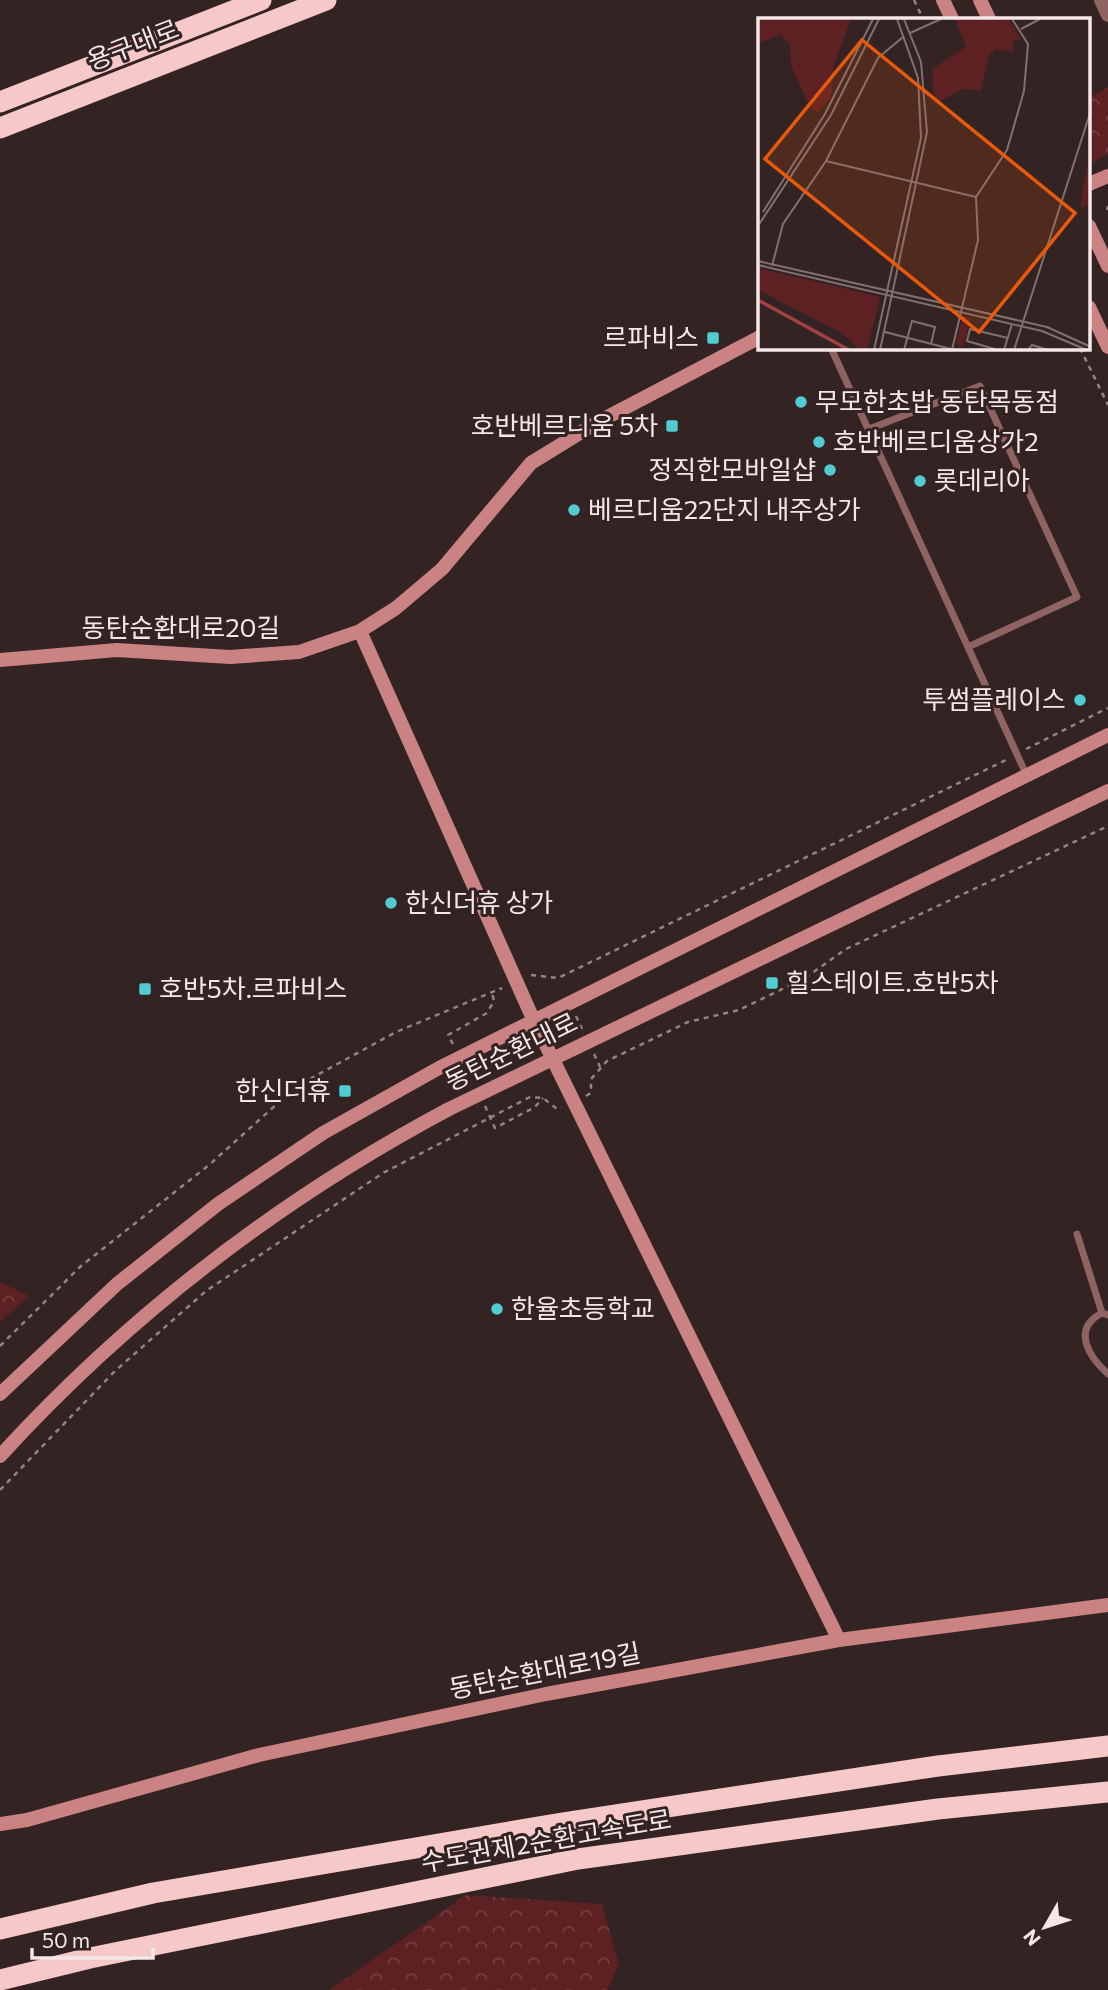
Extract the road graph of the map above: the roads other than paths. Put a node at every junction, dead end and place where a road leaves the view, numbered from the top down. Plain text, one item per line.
1 (261, 0) edge
2 (326, 0) edge
3 (943, 0) edge
4 (980, 0) edge
5 (1101, 0) edge
6 (1108, 15) edge
7 (952, 18) edge
8 (989, 18) edge
9 (0, 102) edge
10 (0, 128) edge
11 (1108, 176) edge
12 (1090, 184) edge
13 (1090, 228) edge
14 (1108, 266) edge
15 (1090, 309) edge
16 (758, 338) edge
17 (1108, 347) edge
18 (832, 350) edge
19 (869, 429) junction
20 (360, 631) junction
21 (968, 647) junction
22 (0, 660) edge
23 (1108, 735) edge
24 (1026, 775) junction
25 (1108, 791) edge
26 (534, 1021) junction
27 (552, 1059) junction
28 (1077, 1234) dead end
29 (1105, 1314) edge
30 (1108, 1374) edge
31 (0, 1394) edge
32 (0, 1456) edge
33 (1108, 1605) edge
34 (839, 1640) junction
35 (1108, 1746) edge
36 (1108, 1792) edge
37 (0, 1824) edge
38 (0, 1929) edge
39 (0, 1980) edge

1 - 9 highway, 용구대로
2 - 10 highway, 용구대로
3 - 7 street
4 - 8 street
5 - 6 street
11 - 12 street
13 - 14 street
15 - 17 street
16 - 20 street, 동탄순환대로20길
18 - 19 lane
19 - 21 lane
19 - 21 lane
20 - 22 street, 동탄순환대로20길
20 - 26 street
21 - 24 lane
23 - 24 street, 동탄순환대로
24 - 26 street, 동탄순환대로
25 - 27 street, 동탄순환대로
26 - 27 street
26 - 31 street, 동탄순환대로
27 - 32 street, 동탄순환대로
27 - 34 street
28 - 29 lane
29 - 30 lane
33 - 34 street, 동탄순환대로19길
34 - 37 street, 동탄순환대로19길
35 - 38 highway, 수도권제2순환고속도로
36 - 39 highway, 수도권제2순환고속도로

